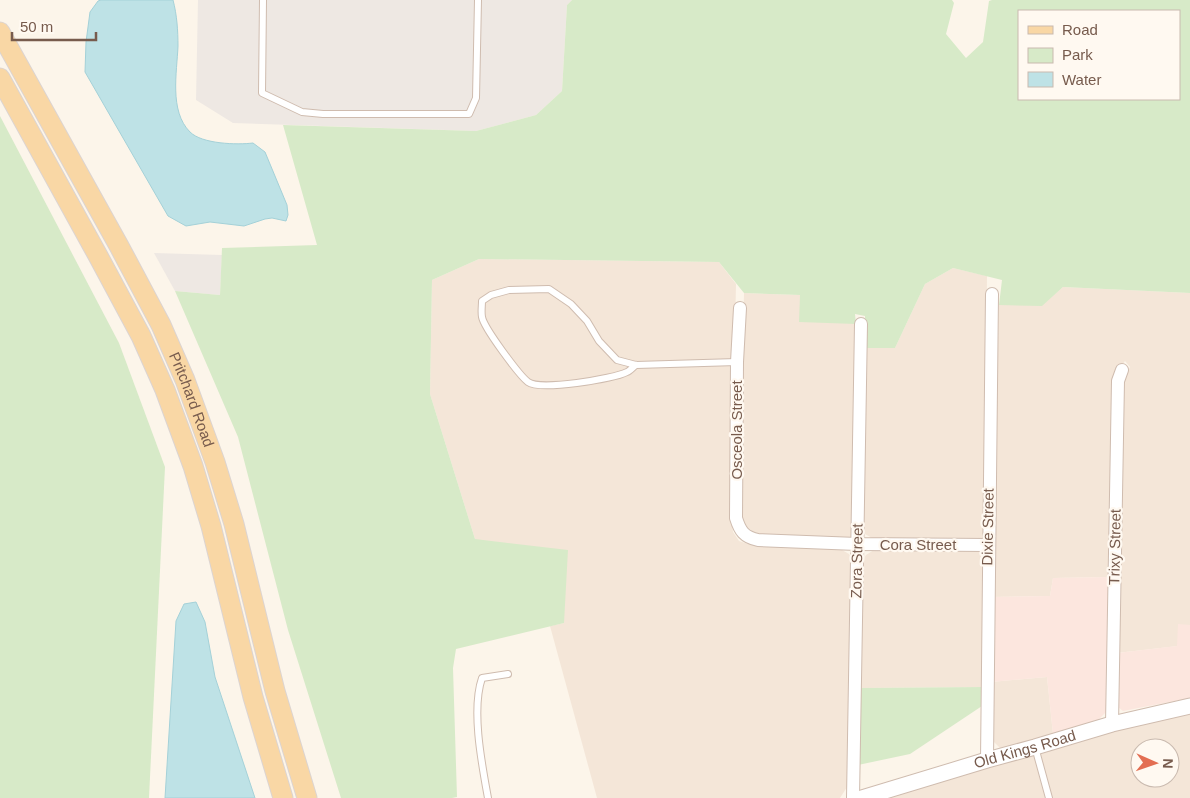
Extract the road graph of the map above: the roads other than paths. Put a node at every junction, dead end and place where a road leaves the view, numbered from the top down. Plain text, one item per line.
1 (263, 0) edge
2 (478, 0) edge
3 (0, 32) edge
4 (0, 78) edge
5 (992, 294) dead end
6 (740, 308) dead end
7 (861, 324) dead end
8 (737, 362) junction
9 (636, 365) junction
10 (1122, 370) dead end
11 (758, 540) joint
12 (858, 544) junction
13 (988, 545) junction
14 (508, 674) dead end
15 (1190, 706) edge
16 (1112, 724) junction
17 (1035, 747) junction
18 (987, 760) junction
19 (283, 798) edge
20 (307, 798) edge
21 (488, 798) edge
22 (853, 798) edge
23 (862, 798) edge
24 (1049, 798) edge

1 - 2 lane
3 - 20 main road, Pritchard Road
4 - 19 main road, Pritchard Road
5 - 13 street, Dixie Street
6 - 8 street, Osceola Street
7 - 12 street, Zora Street
8 - 9 lane
8 - 11 street, Osceola Street
9 - 9 lane
10 - 16 street, Trixy Street
11 - 12 street, Cora Street
12 - 13 street, Cora Street
12 - 22 street, Zora Street
13 - 18 street, Dixie Street
14 - 21 lane
15 - 16 street, Old Kings Road
16 - 17 street, Old Kings Road
17 - 18 street, Old Kings Road
17 - 24 lane
18 - 23 street, Old Kings Road

